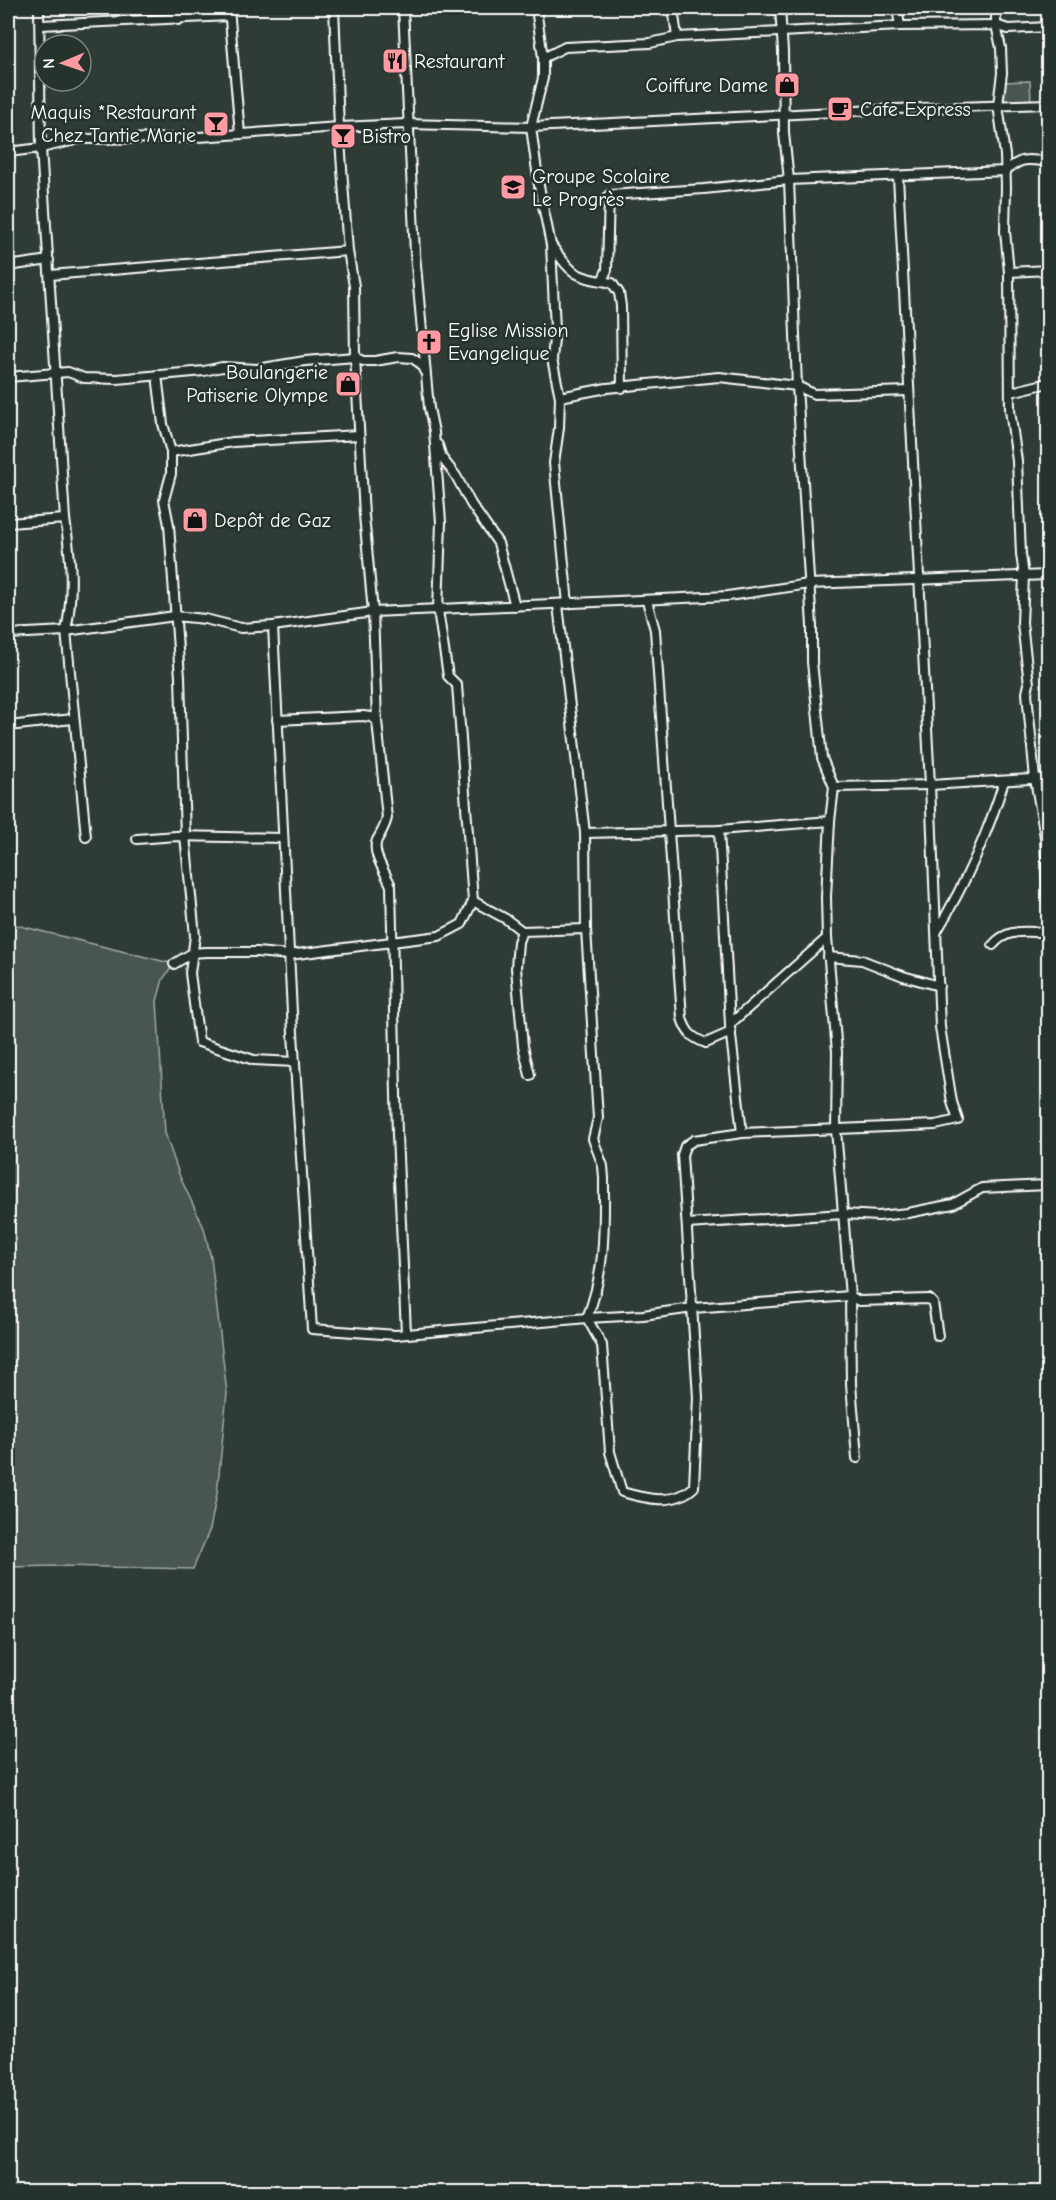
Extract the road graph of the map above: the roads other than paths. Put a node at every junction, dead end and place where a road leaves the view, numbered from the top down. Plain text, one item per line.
1 (39, 8) edge
2 (177, 8) edge
3 (334, 8) edge
4 (404, 8) edge
5 (536, 8) edge
6 (674, 8) edge
7 (780, 8) edge
8 (897, 8) edge
9 (996, 8) edge
10 (229, 12) edge
11 (178, 20) junction
12 (996, 25) junction
13 (41, 26) junction
14 (900, 27) junction
15 (1048, 27) edge
16 (781, 32) junction
17 (677, 37) junction
18 (543, 58) junction
19 (1048, 104) edge
20 (998, 105) junction
21 (785, 115) junction
22 (407, 124) junction
23 (339, 127) junction
24 (531, 127) junction
25 (240, 134) junction
26 (41, 148) junction
27 (8, 152) edge
28 (1048, 162) edge
29 (1005, 171) junction
30 (898, 176) junction
31 (789, 180) junction
32 (551, 245) junction
33 (348, 251) junction
34 (50, 260) junction
35 (8, 266) edge
36 (1048, 270) edge
37 (1009, 272) junction
38 (50, 275) junction
39 (602, 281) junction
40 (355, 357) junction
41 (56, 373) junction
42 (157, 375) junction
43 (8, 377) edge
44 (427, 377) junction
45 (1048, 383) edge
46 (797, 386) junction
47 (622, 388) junction
48 (909, 391) junction
49 (1011, 392) junction
50 (560, 397) junction
51 (434, 432) junction
52 (359, 435) junction
53 (171, 452) junction
54 (65, 519) junction
55 (8, 523) edge
56 (1048, 575) edge
57 (1024, 576) junction
58 (918, 579) junction
59 (809, 584) junction
60 (647, 601) junction
61 (568, 604) junction
62 (558, 605) junction
63 (515, 606) junction
64 (438, 610) junction
65 (373, 612) junction
66 (175, 616) junction
67 (273, 626) junction
68 (66, 631) junction
69 (8, 634) edge
70 (74, 719) junction
71 (277, 720) junction
72 (377, 721) junction
73 (8, 726) edge
74 (1048, 778) edge
75 (1035, 779) junction
76 (1004, 781) junction
77 (930, 785) junction
78 (834, 787) junction
79 (830, 821) junction
80 (668, 830) junction
81 (719, 830) junction
82 (585, 833) junction
83 (185, 836) junction
84 (86, 837) dead end
85 (283, 838) junction
86 (137, 839) dead end
87 (473, 901) junction
88 (1048, 910) edge
89 (586, 929) junction
90 (522, 931) junction
91 (937, 932) junction
92 (1048, 932) edge
93 (827, 938) junction
94 (392, 943) junction
95 (993, 945) dead end
96 (192, 953) junction
97 (289, 955) junction
98 (828, 957) junction
99 (174, 964) dead end
100 (939, 986) junction
101 (730, 1028) junction
102 (295, 1062) junction
103 (530, 1075) dead end
104 (836, 1130) junction
105 (742, 1133) junction
106 (1048, 1185) edge
107 (843, 1214) junction
108 (687, 1224) junction
109 (850, 1296) junction
110 (693, 1308) junction
111 (586, 1318) junction
112 (406, 1333) junction
113 (938, 1336) dead end
114 (857, 1458) dead end

1 - 13 street
2 - 11 street
3 - 23 street
4 - 22 street
5 - 18 street
6 - 17 street
7 - 16 street
8 - 14 street
9 - 12 street
10 - 11 street
10 - 25 street
11 - 13 street
12 - 14 street
12 - 15 street
12 - 20 street
13 - 26 street
14 - 16 street
16 - 17 street
16 - 21 street
17 - 18 street
18 - 24 street
19 - 20 street
20 - 21 street
20 - 29 street
21 - 24 street
21 - 31 street
22 - 23 street
22 - 24 street
22 - 44 street
23 - 25 street
23 - 33 street
24 - 32 street
25 - 26 street
26 - 27 street
26 - 34 street
28 - 29 street
29 - 30 street
29 - 37 street
30 - 31 street
30 - 48 street
31 - 39 street
31 - 46 street
32 - 39 street
32 - 50 street
33 - 38 street
33 - 40 street
34 - 35 street
34 - 38 street
36 - 37 street
37 - 49 street
38 - 41 street
39 - 47 street
40 - 42 street
40 - 44 street
40 - 52 street
41 - 42 street
41 - 43 street
41 - 54 street
42 - 53 street
44 - 51 street
45 - 49 street
46 - 47 street
46 - 48 street
46 - 59 street
47 - 50 street
48 - 58 street
49 - 57 street
50 - 61 street
51 - 63 street
51 - 64 street
52 - 53 street
52 - 65 street
53 - 66 street
54 - 55 street
54 - 68 street
56 - 57 street
57 - 58 street
57 - 75 street
58 - 59 street
58 - 77 street
59 - 60 street
59 - 78 street
60 - 61 street
60 - 80 street
61 - 62 street
62 - 63 street
62 - 82 street
63 - 64 street
64 - 65 street
64 - 87 street
65 - 67 street
65 - 72 street
66 - 67 street
66 - 68 street
66 - 83 street
67 - 71 street
68 - 69 street
68 - 70 street
70 - 73 street
70 - 84 street
71 - 72 street
71 - 85 street
72 - 94 street
74 - 75 street
75 - 76 street
75 - 88 street
76 - 77 street
76 - 91 street
77 - 78 street
77 - 91 street
78 - 79 street
79 - 81 street
79 - 93 street
80 - 81 street
80 - 82 street
80 - 101 street
81 - 101 street
82 - 89 street
83 - 85 street
83 - 86 street
83 - 96 street
85 - 97 street
87 - 90 street
87 - 94 street
89 - 90 street
89 - 111 street
90 - 103 street
91 - 100 street
92 - 95 street
93 - 98 street
93 - 101 street
94 - 97 street
94 - 112 street
96 - 97 street
96 - 99 street
96 - 102 street
97 - 102 street
98 - 100 street
98 - 104 street
100 - 104 street
101 - 105 street
102 - 112 street
104 - 105 street
104 - 107 street
105 - 108 street
106 - 107 street
107 - 108 street
107 - 109 street
108 - 110 street
109 - 110 street
109 - 113 street
109 - 114 street
110 - 111 street
110 - 111 street
111 - 112 street

